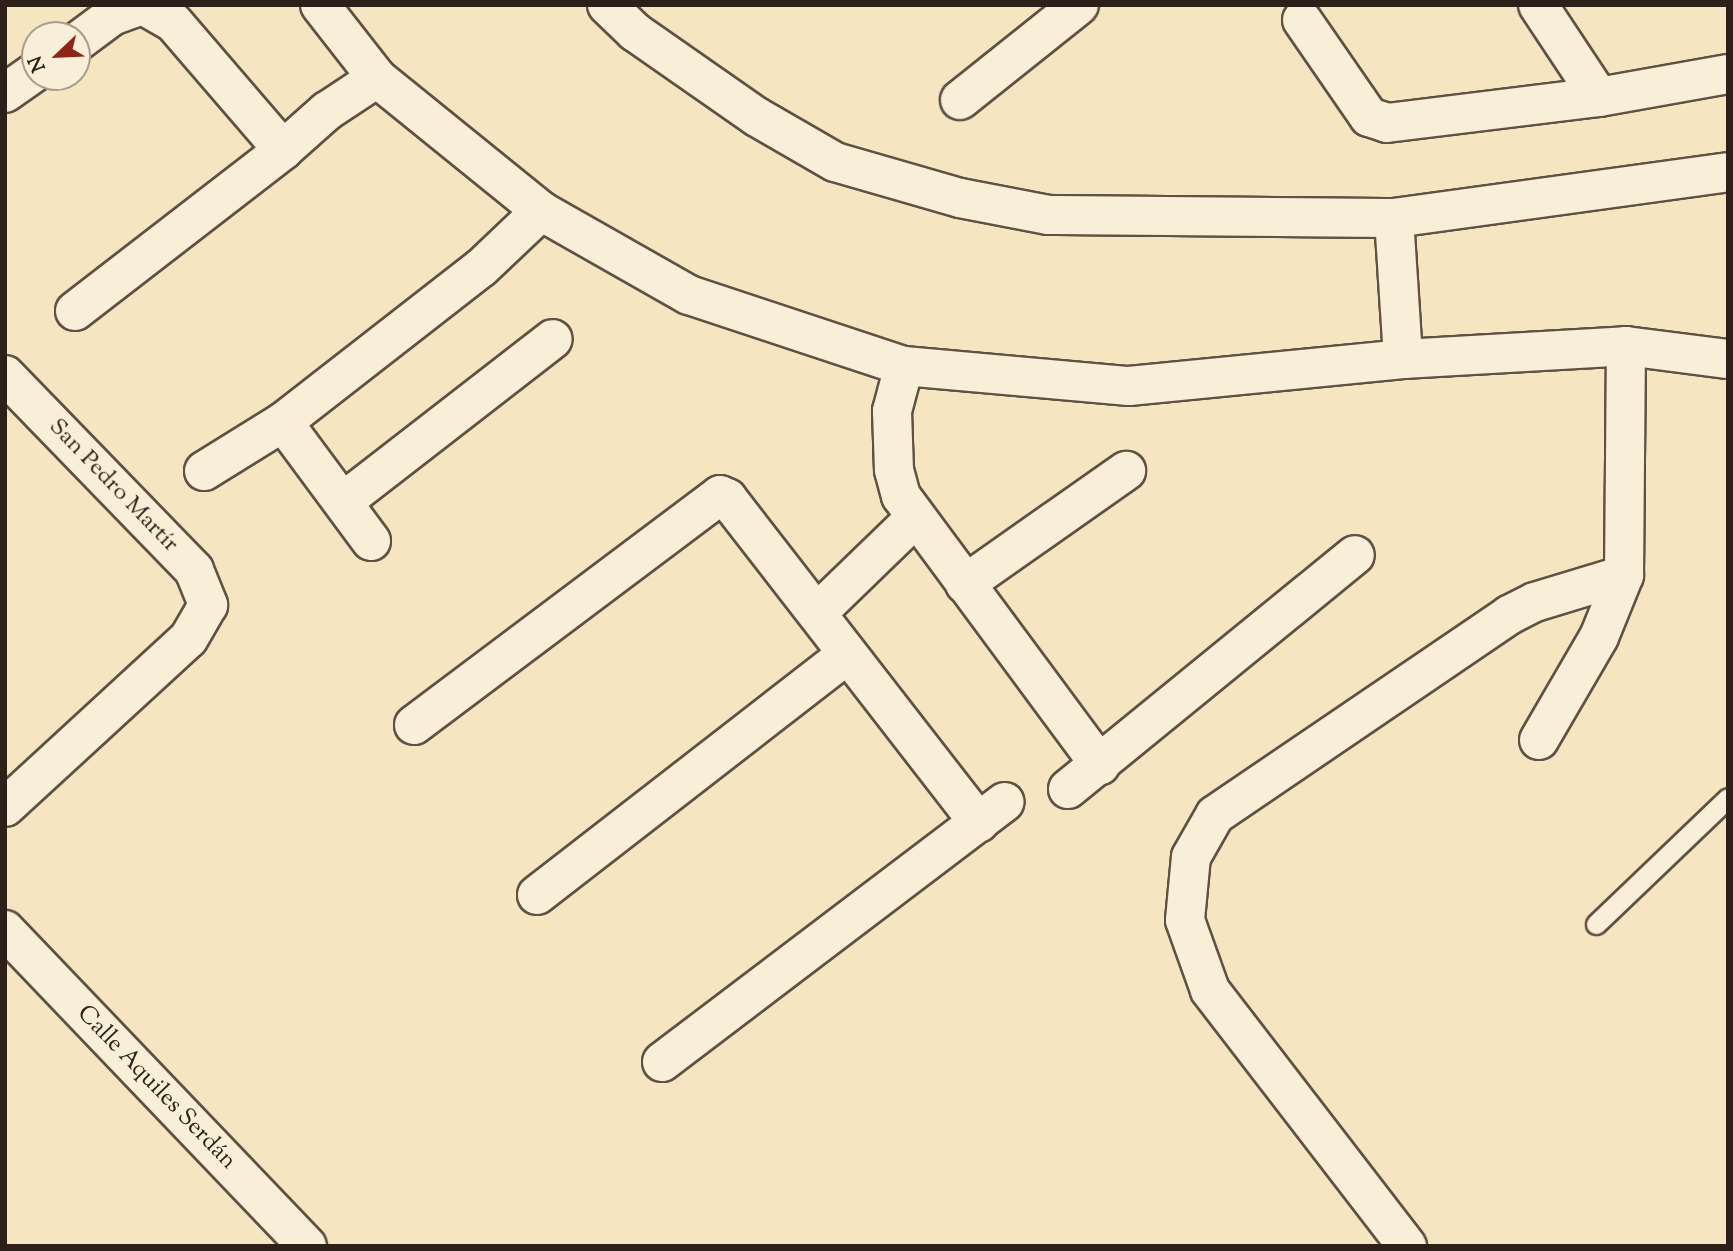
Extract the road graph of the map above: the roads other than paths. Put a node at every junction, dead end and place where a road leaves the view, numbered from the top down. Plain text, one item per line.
1 (143, 5) edge
2 (320, 5) edge
3 (607, 5) edge
4 (1079, 5) edge
5 (1538, 5) edge
6 (1302, 20) dead end
7 (91, 31) edge
8 (1728, 74) edge
9 (377, 78) junction
10 (21, 82) edge
11 (5, 93) edge
12 (1599, 97) junction
13 (960, 100) dead end
14 (283, 150) junction
15 (1728, 172) edge
16 (541, 211) junction
17 (1394, 218) junction
18 (75, 311) dead end
19 (553, 339) dead end
20 (1626, 346) junction
21 (1403, 359) junction
22 (1728, 359) edge
23 (904, 366) junction
24 (5, 375) edge
25 (283, 422) junction
26 (204, 471) dead end
27 (1126, 471) dead end
28 (344, 502) junction
29 (914, 519) junction
30 (371, 541) dead end
31 (1355, 555) dead end
32 (1624, 575) junction
33 (965, 584) junction
34 (817, 612) junction
35 (848, 654) junction
36 (414, 725) dead end
37 (1539, 740) dead end
38 (1100, 765) junction
39 (1068, 789) dead end
40 (1728, 798) edge
41 (5, 807) edge
42 (537, 895) dead end
43 (1596, 924) dead end
44 (5, 930) edge
45 (662, 1062) dead end
46 (307, 1246) edge
47 (1407, 1246) edge

1 - 7 street
1 - 14 street
2 - 9 street
3 - 17 street
4 - 13 street
5 - 12 street
6 - 12 street
8 - 12 street
9 - 14 street
9 - 16 street
10 - 11 street
14 - 18 street
15 - 17 street
16 - 23 street
16 - 25 street
17 - 21 street
19 - 28 street
20 - 21 street
20 - 22 street
20 - 32 street
21 - 23 street
23 - 29 street
24 - 41 street, San Pedro Martír
25 - 26 street
25 - 28 street
27 - 33 street
28 - 30 street
29 - 33 street
29 - 34 street
31 - 38 street
32 - 37 street
32 - 47 street
33 - 38 street
34 - 35 street
34 - 36 street
35 - 42 street
35 - 45 street
38 - 39 street
40 - 43 lane
44 - 46 street, Calle Aquiles Serdán

